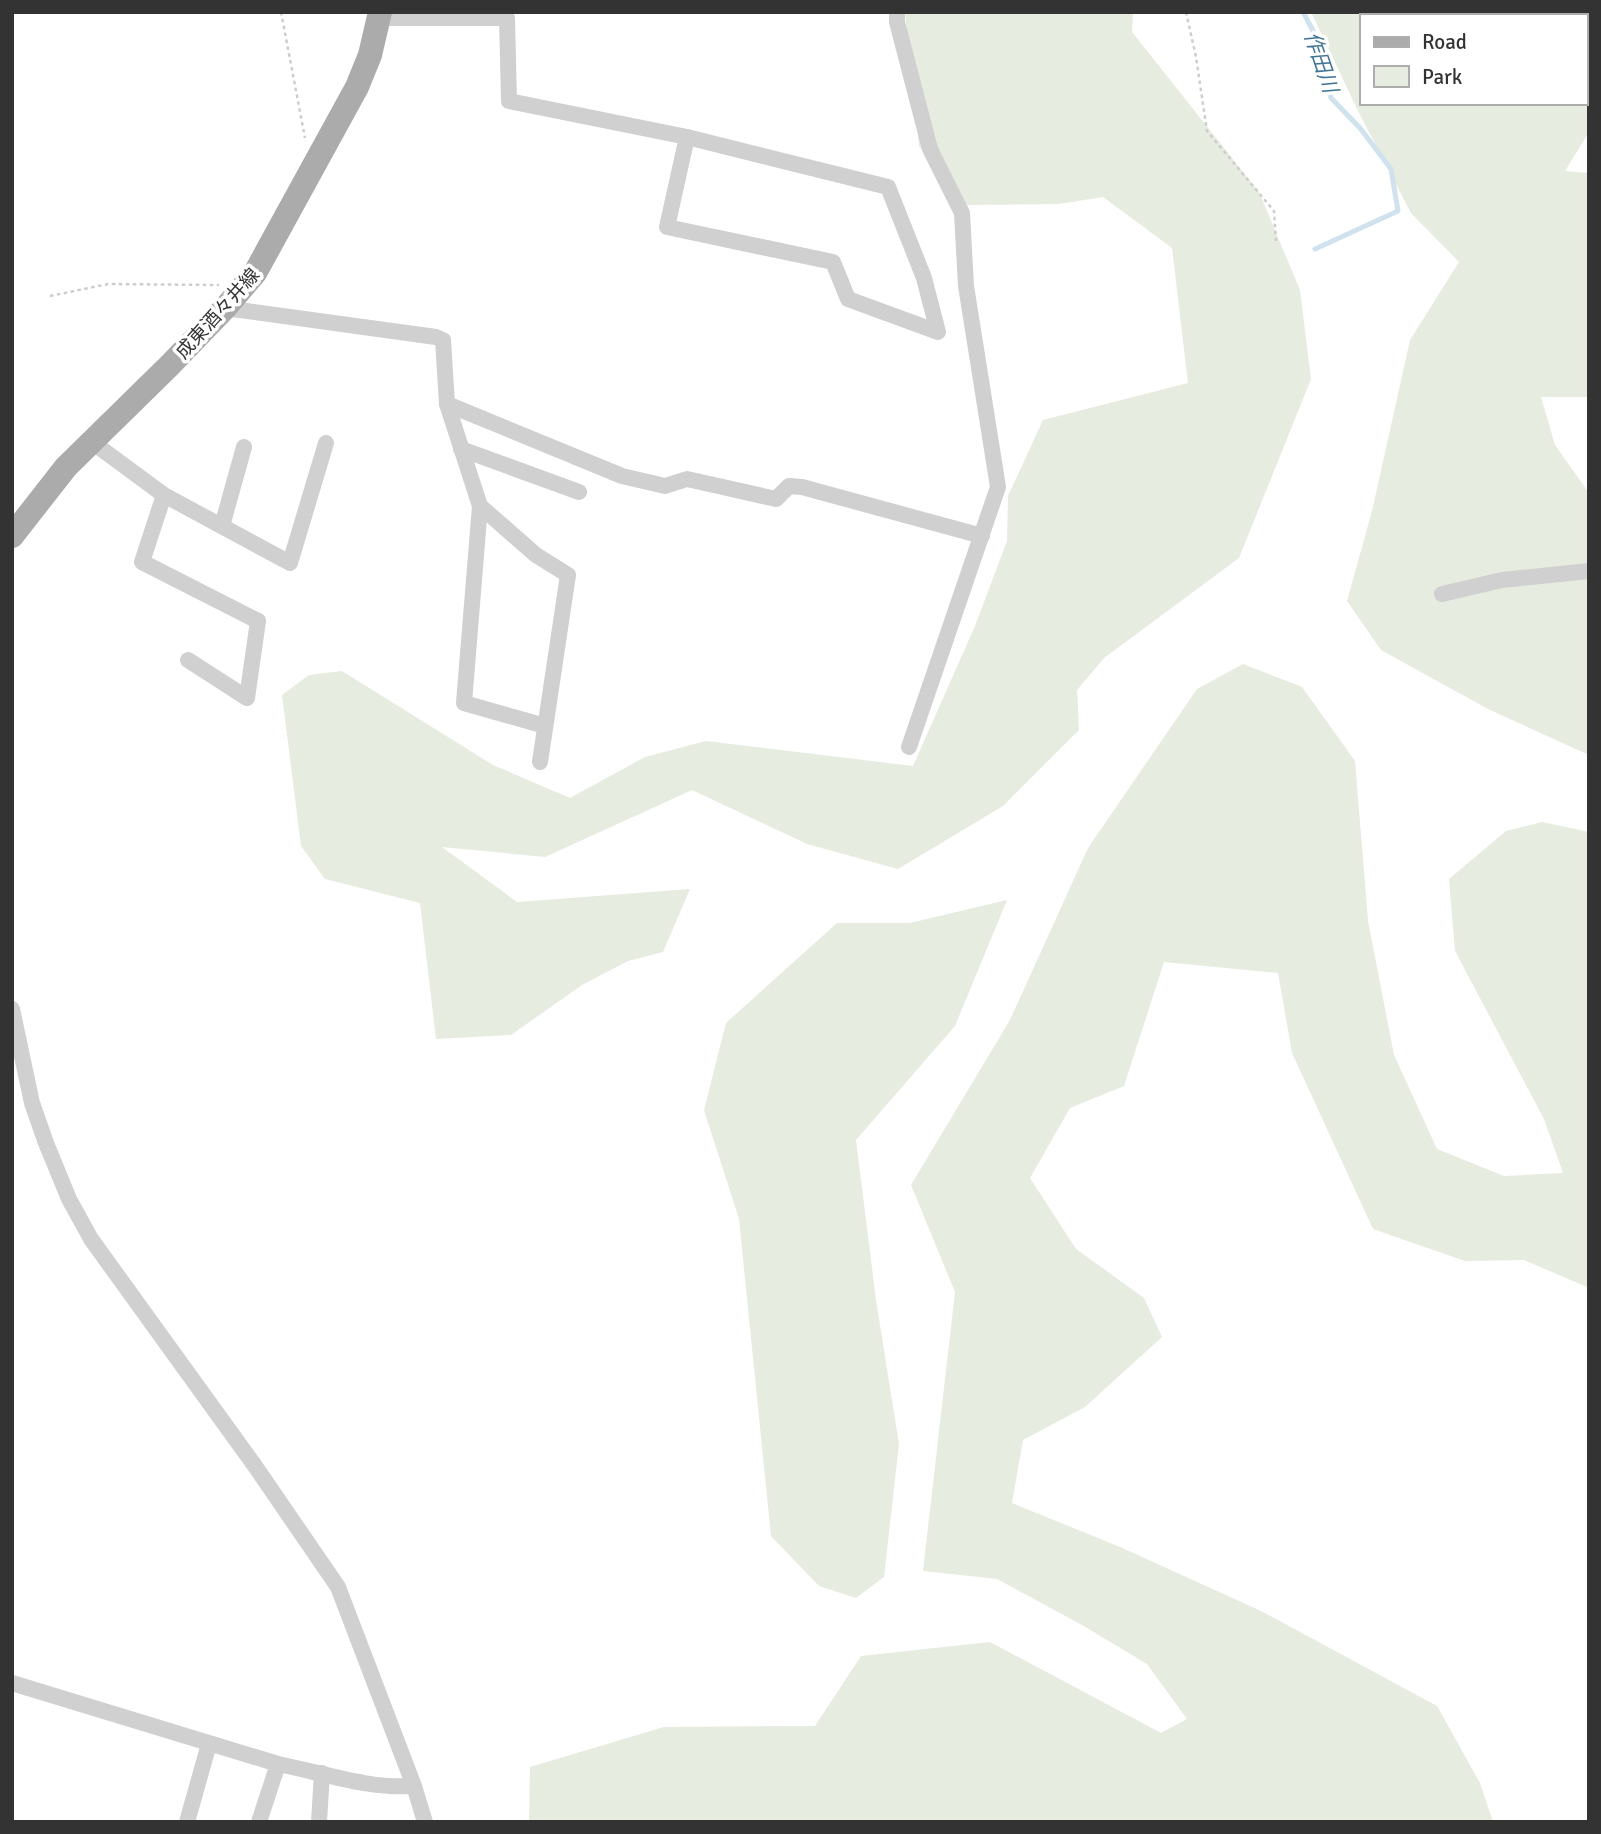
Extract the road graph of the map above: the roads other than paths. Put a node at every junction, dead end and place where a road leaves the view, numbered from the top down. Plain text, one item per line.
1 (897, 12) edge
2 (379, 15) edge
3 (687, 137) junction
4 (231, 301) junction
5 (447, 404) junction
6 (92, 442) junction
7 (326, 443) dead end
8 (244, 447) dead end
9 (461, 449) junction
10 (579, 492) dead end
11 (164, 495) junction
12 (480, 506) junction
13 (222, 526) junction
14 (12, 536) edge
15 (982, 536) junction
16 (1589, 571) edge
17 (1442, 594) dead end
18 (188, 660) dead end
19 (545, 726) junction
20 (909, 747) dead end
21 (540, 762) dead end
22 (12, 1009) edge
23 (12, 1683) edge
24 (209, 1744) junction
25 (278, 1764) junction
26 (322, 1773) junction
27 (414, 1786) junction
28 (187, 1822) edge
29 (259, 1822) edge
30 (319, 1822) edge
31 (425, 1822) edge

1 - 15 street
2 - 3 street
2 - 4 main road, 成東酒々井線
3 - 3 street
4 - 5 street
4 - 6 main road, 成東酒々井線
5 - 9 street
5 - 15 street
6 - 11 street
6 - 14 main road, 成東酒々井線
7 - 13 street
8 - 13 street
9 - 10 street
9 - 12 street
11 - 13 street
11 - 18 street
12 - 19 street
12 - 19 street
15 - 20 street
16 - 17 street
19 - 21 street
22 - 27 street
23 - 24 street
24 - 25 street
24 - 28 street
25 - 26 street
25 - 29 street
26 - 27 street
26 - 30 street
27 - 31 street

